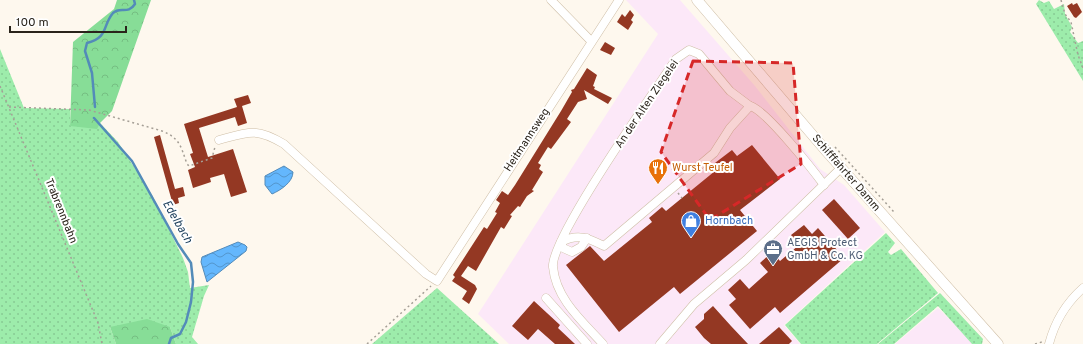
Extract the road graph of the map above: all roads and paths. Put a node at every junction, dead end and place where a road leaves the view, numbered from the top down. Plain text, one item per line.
1 (551, 0) edge
2 (619, 0) edge
3 (697, 0) edge
4 (1061, 0) edge
5 (591, 42) junction
6 (1083, 68) edge
7 (0, 86) edge
8 (750, 106) junction
9 (9, 107) junction
10 (218, 140) joint
11 (841, 168) junction
12 (824, 185) junction
13 (587, 238) junction
14 (561, 242) junction
15 (437, 281) junction
16 (1083, 288) edge
17 (546, 298) dead end
18 (102, 344) edge
19 (367, 344) edge
20 (587, 344) edge
21 (603, 344) edge
22 (662, 344) edge
23 (998, 344) edge
24 (1049, 344) edge

1 - 5 street
2 - 5 street, Heitmannsweg
3 - 11 main road, Schifffahrter Damm
4 - 6 path
5 - 15 street, Heitmannsweg
7 - 9 path, Trabrennbahn
8 - 12 street
8 - 13 street
8 - 14 street, An der Alten Ziegelei
9 - 10 path
9 - 18 path, Trabrennbahn
10 - 15 street
11 - 12 street
11 - 23 main road, Schifffahrter Damm
12 - 22 street
13 - 14 street
13 - 14 street
14 - 21 street, An der Alten Ziegelei
15 - 19 path
16 - 24 street
17 - 20 street

